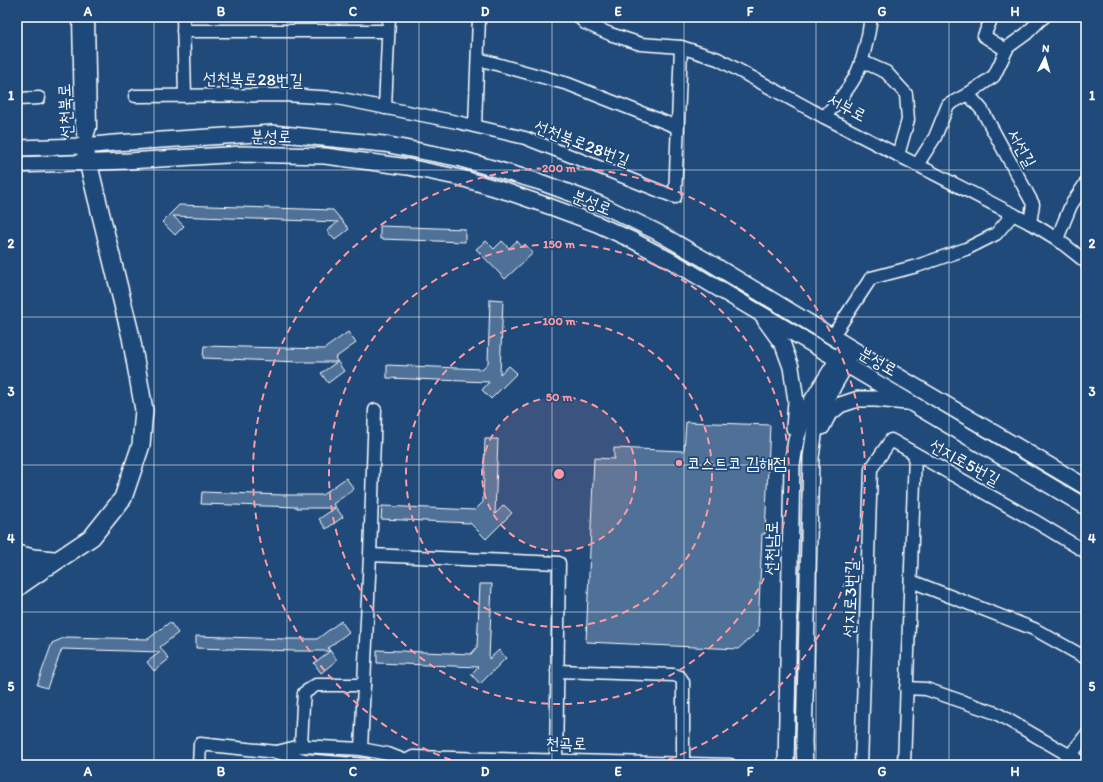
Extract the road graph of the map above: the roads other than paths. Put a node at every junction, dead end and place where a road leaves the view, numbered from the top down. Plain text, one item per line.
1 (79, 17) edge
2 (88, 17) edge
3 (183, 17) edge
4 (389, 17) edge
5 (479, 17) edge
6 (579, 17) edge
7 (871, 17) edge
8 (992, 17) edge
9 (1044, 17) edge
10 (183, 31) junction
11 (388, 31) junction
12 (681, 47) junction
13 (1006, 50) junction
14 (478, 59) junction
15 (861, 61) junction
16 (968, 94) junction
17 (136, 96) dead end
18 (185, 96) junction
19 (39, 98) dead end
20 (17, 99) edge
21 (385, 108) junction
22 (824, 117) junction
23 (475, 126) junction
24 (677, 127) junction
25 (17, 148) edge
26 (86, 154) junction
27 (898, 155) junction
28 (17, 165) edge
29 (917, 165) junction
30 (1086, 183) edge
31 (1013, 214) junction
32 (1030, 224) junction
33 (1057, 239) junction
34 (1086, 262) edge
35 (761, 314) junction
36 (832, 337) junction
37 (851, 348) junction
38 (841, 362) junction
39 (911, 402) junction
40 (375, 410) dead end
41 (812, 446) junction
42 (915, 454) junction
43 (792, 465) junction
44 (1086, 487) edge
45 (1086, 507) edge
46 (1086, 552) edge
47 (17, 554) edge
48 (370, 555) junction
49 (54, 563) junction
50 (17, 572) edge
51 (910, 581) junction
52 (17, 588) edge
53 (1086, 658) edge
54 (557, 672) junction
55 (364, 685) junction
56 (906, 688) junction
57 (1086, 735) edge
58 (302, 746) junction
59 (361, 749) junction
60 (276, 752) junction
61 (1067, 760) edge
62 (556, 763) edge
63 (407, 764) edge
64 (683, 764) junction
65 (199, 765) edge
66 (366, 765) edge
67 (730, 765) edge
68 (786, 765) edge
69 (805, 765) edge
70 (861, 765) edge
71 (904, 765) edge
72 (1086, 765) edge

1 - 26 street, 선천북로
2 - 26 street, 선천북로
3 - 10 street, 선천북로28번길
4 - 11 street
5 - 14 street
6 - 12 street, 서부로
7 - 15 street
8 - 13 street
9 - 13 street
10 - 11 street
10 - 18 street, 선천북로28번길
11 - 21 street
12 - 22 street, 서부로
12 - 24 street
13 - 16 street
14 - 23 street
14 - 24 street
15 - 22 street
15 - 27 street
16 - 29 street
16 - 32 street, 서선길
17 - 18 street
18 - 21 street, 선천북로28번길
19 - 20 street
21 - 23 street, 선천북로28번길
22 - 27 street, 서부로
23 - 24 street, 선천북로28번길
25 - 26 main road
26 - 28 main road, 분성로
26 - 35 main road, 분성로
26 - 36 main road, 분성로
26 - 49 highway
27 - 29 street, 서부로
29 - 31 street, 서부로
30 - 33 street
31 - 32 street, 서부로
31 - 36 street
32 - 33 street, 서부로
33 - 34 street, 서부로
35 - 38 main road, 분성로
35 - 43 main road
36 - 37 main road, 분성로
37 - 38 main road, 선천남로
37 - 44 main road, 분성로
38 - 39 main road, 분성로
38 - 41 main road, 선천남로
38 - 43 main road, 선천남로
39 - 41 main road
39 - 45 main road, 분성로
40 - 48 street
41 - 69 main road, 선천남로
42 - 46 street, 선지로5번길
42 - 51 street, 선지로5번길
42 - 70 street, 선지로3번길
43 - 68 main road, 선천남로
47 - 49 highway
48 - 54 street
48 - 55 street
49 - 50 highway
49 - 52 highway
51 - 53 street
51 - 56 street, 선지로5번길
54 - 62 street
54 - 64 street
55 - 58 street
55 - 59 street
56 - 61 street
56 - 71 street, 선지로5번길
57 - 61 street
58 - 59 street
58 - 60 street
59 - 63 street
60 - 65 street
60 - 66 street
61 - 72 street
62 - 63 street, 천곡로
62 - 64 street, 천곡로
64 - 67 street, 천곡로

